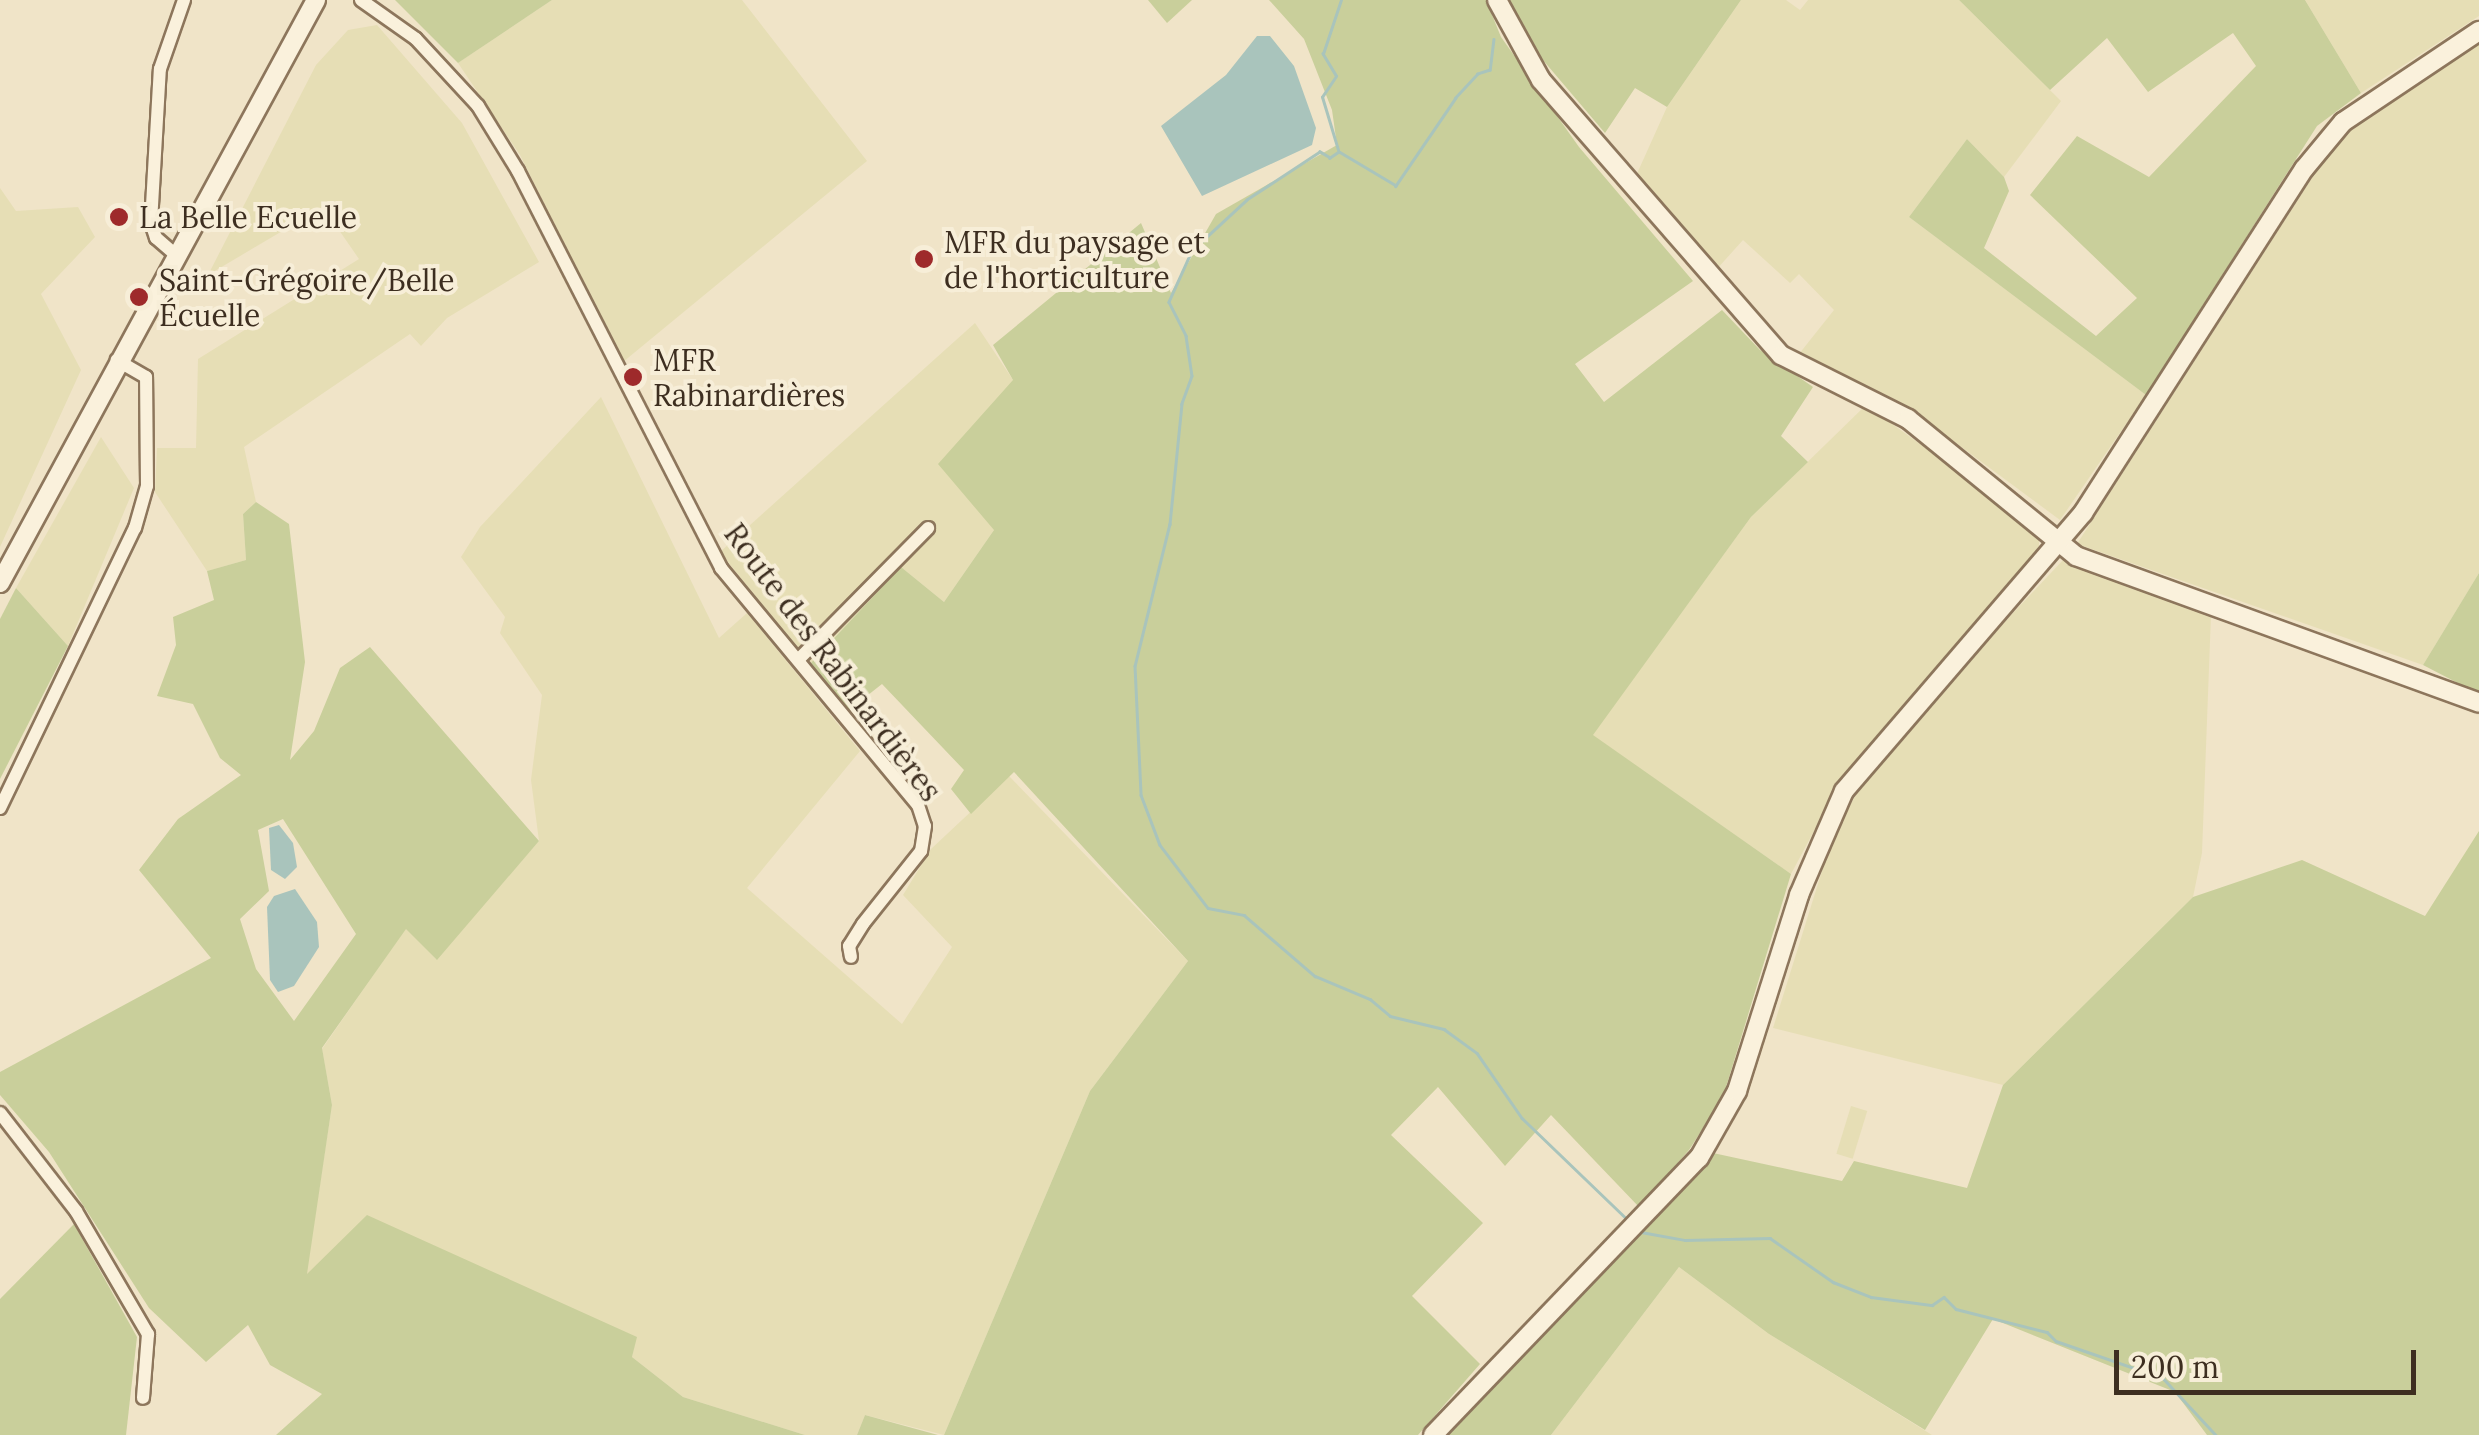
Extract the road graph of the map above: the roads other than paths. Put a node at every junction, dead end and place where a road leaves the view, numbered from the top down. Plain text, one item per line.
1 (184, 0) edge
2 (316, 0) edge
3 (361, 0) edge
4 (1497, 0) edge
5 (2479, 31) edge
6 (177, 256) junction
7 (116, 360) junction
8 (928, 528) dead end
9 (2058, 544) junction
10 (0, 583) edge
11 (798, 659) junction
12 (2479, 703) edge
13 (0, 808) edge
14 (851, 957) dead end
15 (0, 1113) edge
16 (143, 1398) dead end
17 (1433, 1435) edge

1 - 6 street
2 - 6 street
3 - 11 street, Route des Rabinardières
4 - 9 street
5 - 9 street
6 - 7 street
7 - 10 street
7 - 13 street
8 - 11 street
9 - 12 street
9 - 17 street
11 - 14 street, Route des Rabinardières
15 - 16 street

